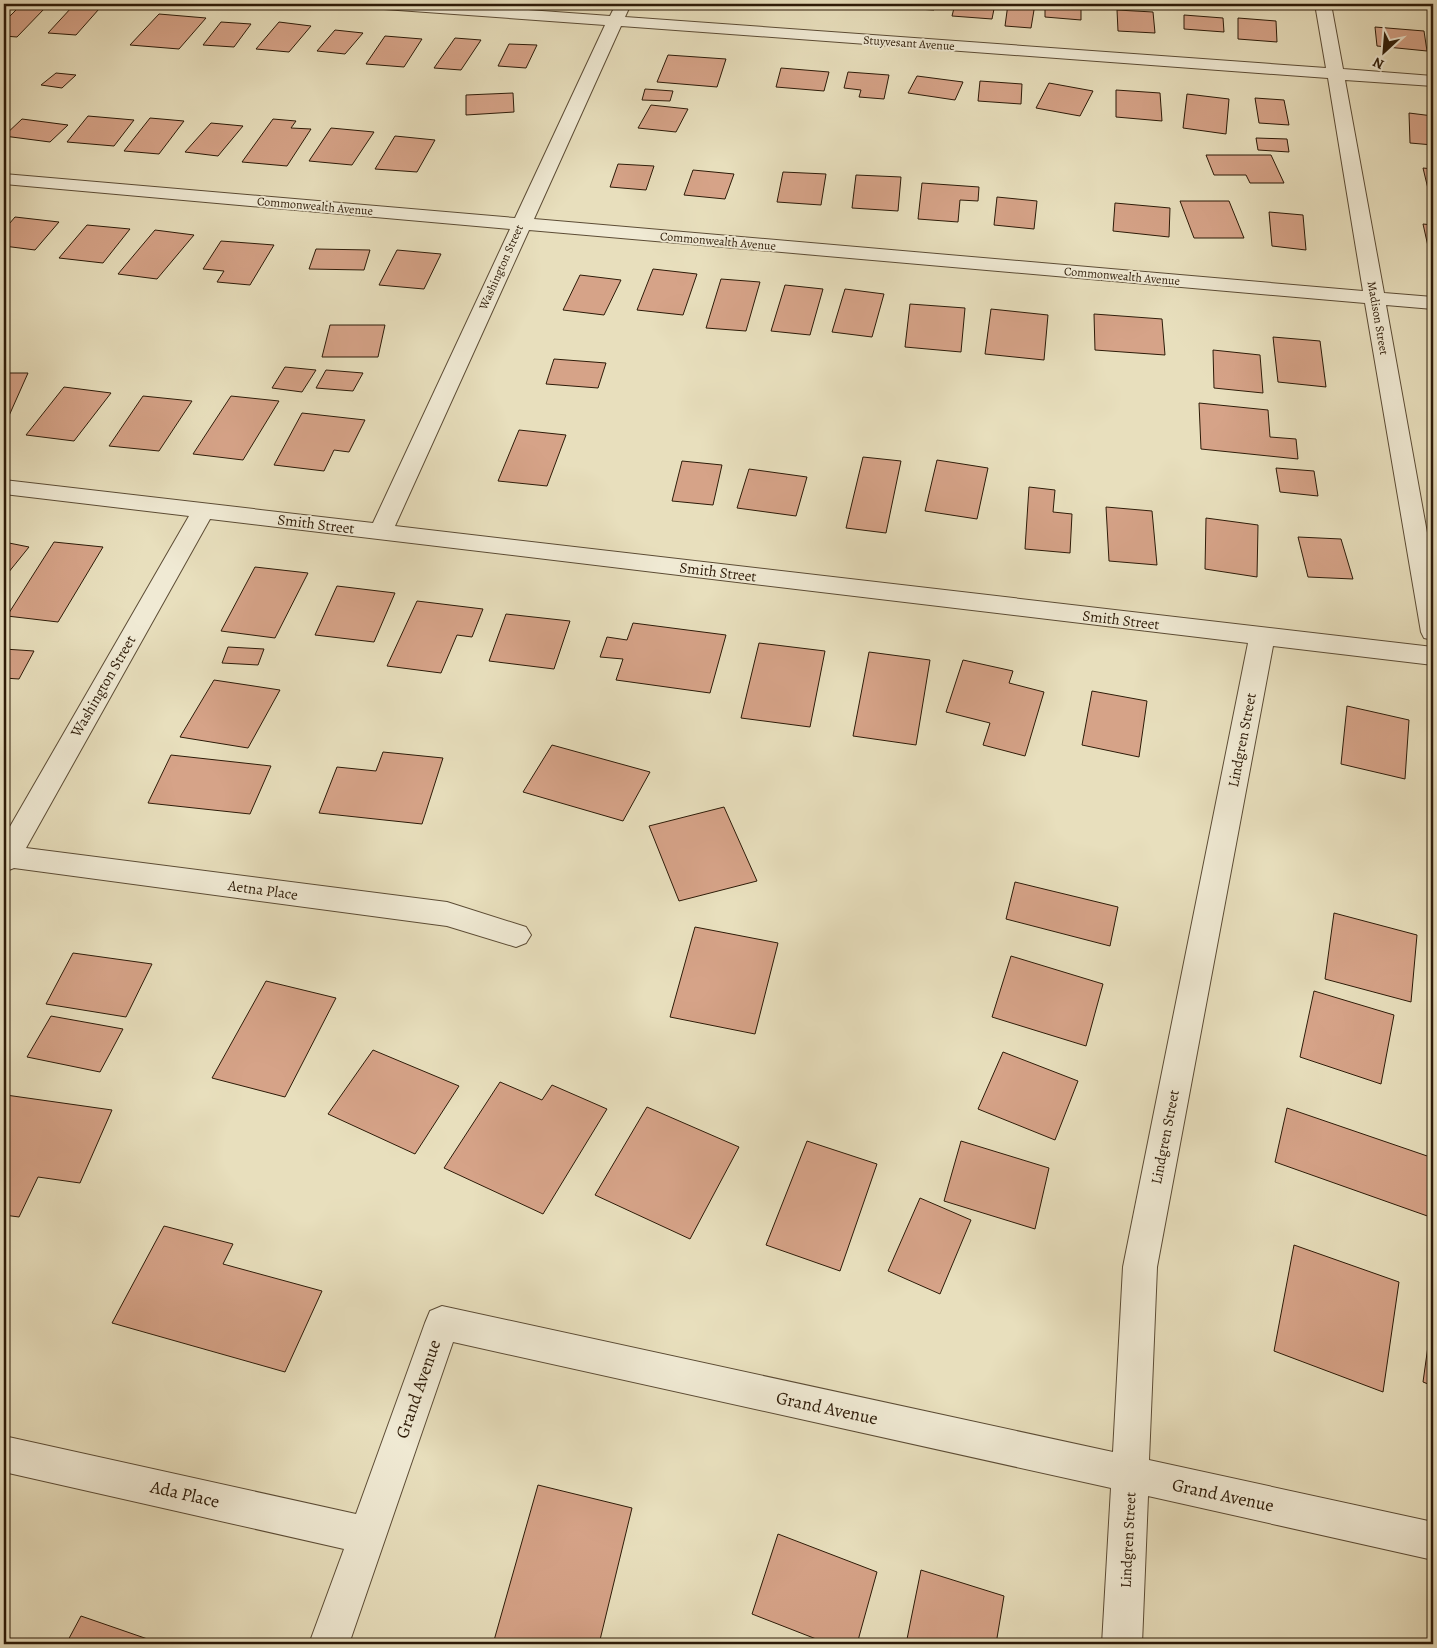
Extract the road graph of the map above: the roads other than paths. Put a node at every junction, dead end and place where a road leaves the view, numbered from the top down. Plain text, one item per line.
1 (384, 4) edge
2 (1323, 4) edge
3 (619, 12) edge
4 (1336, 74) junction
5 (1433, 82) edge
6 (4, 179) edge
7 (521, 224) junction
8 (1374, 298) junction
9 (1433, 303) edge
10 (4, 487) edge
11 (203, 511) junction
12 (381, 532) junction
13 (1433, 632) edge
14 (1262, 637) junction
15 (1433, 656) edge
16 (5, 858) edge
17 (516, 935) dead end
18 (4, 1454) edge
19 (1131, 1475) junction
20 (367, 1535) junction
21 (1433, 1541) edge
22 (329, 1644) edge
23 (1122, 1644) edge

1 - 3 street, Stuyvesant Avenue
2 - 4 street, Madison Street
3 - 4 street, Stuyvesant Avenue
3 - 7 street, Washington Street
4 - 5 street, Stuyvesant Avenue
4 - 8 street, Madison Street
6 - 7 street, Commonwealth Avenue
7 - 8 street, Commonwealth Avenue
7 - 12 street, Washington Street
8 - 9 street, Commonwealth Avenue
8 - 13 street, Madison Street
10 - 11 street, Smith Street
11 - 12 street, Smith Street
11 - 16 street, Washington Street
12 - 14 street, Smith Street
14 - 15 street, Smith Street
14 - 19 street, Lindgren Street
16 - 17 street, Aetna Place
18 - 20 street, Ada Place
19 - 20 street, Grand Avenue
19 - 21 street, Grand Avenue
19 - 23 street, Lindgren Street
20 - 22 street

